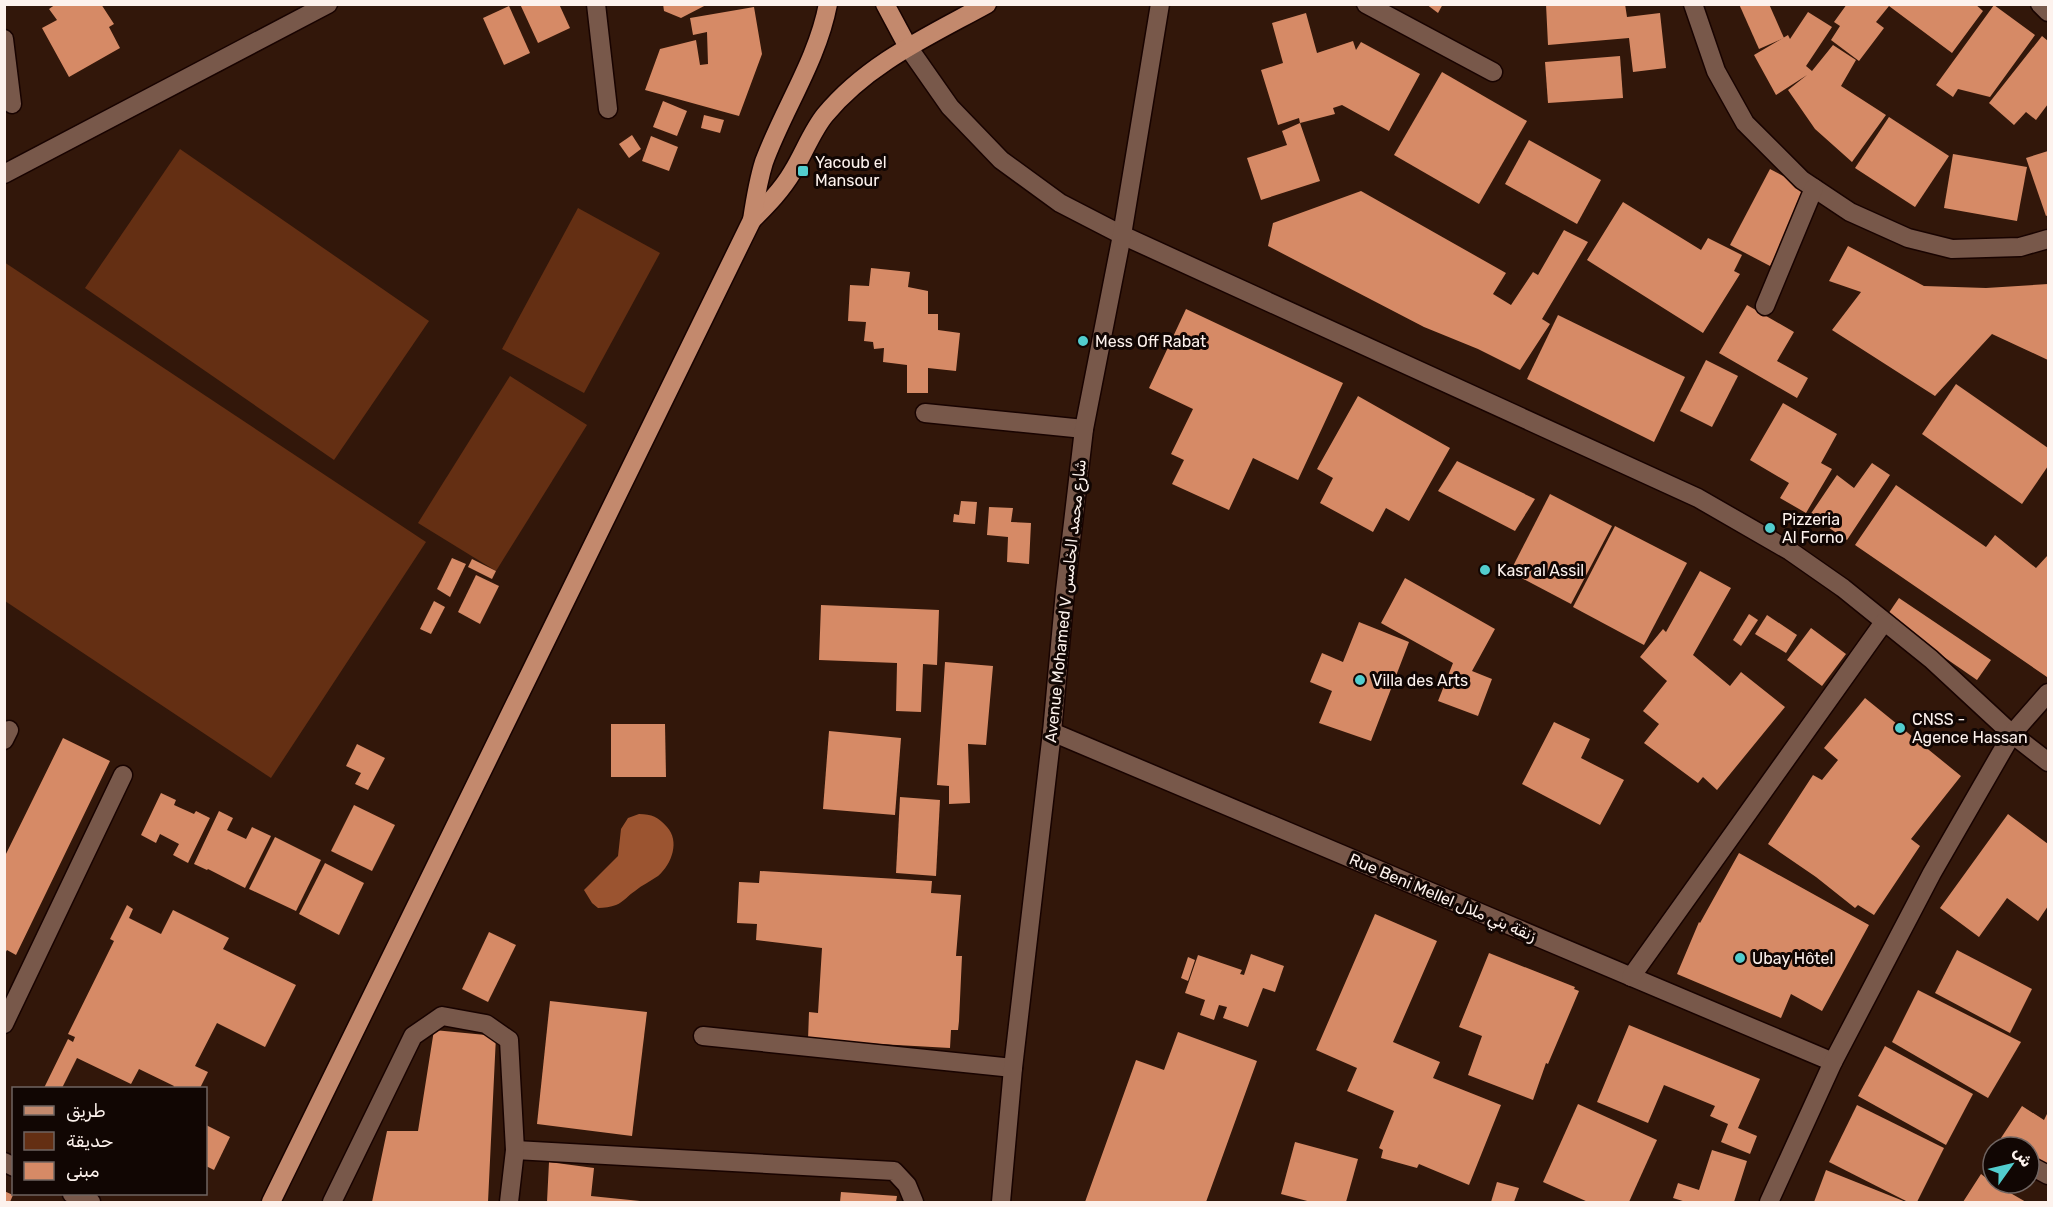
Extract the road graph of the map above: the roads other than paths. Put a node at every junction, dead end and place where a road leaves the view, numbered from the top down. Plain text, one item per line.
1 (328, 4) edge
2 (596, 4) edge
3 (828, 4) edge
4 (885, 4) edge
5 (987, 4) edge
6 (1160, 4) edge
7 (1366, 4) edge
8 (1693, 4) edge
9 (2040, 4) edge
10 (2049, 12) edge
11 (4, 39) edge
12 (908, 47) junction
13 (1492, 72) dead end
14 (12, 104) dead end
15 (608, 108) dead end
16 (4, 174) edge
17 (1814, 188) junction
18 (752, 220) junction
19 (1122, 235) junction
20 (2049, 239) edge
21 (1765, 306) dead end
22 (925, 413) dead end
23 (1084, 429) junction
24 (1884, 622) junction
25 (2049, 693) edge
26 (1052, 732) junction
27 (2012, 734) junction
28 (2049, 762) edge
29 (123, 775) dead end
30 (1631, 977) junction
31 (4, 1024) edge
32 (703, 1036) dead end
33 (1833, 1062) junction
34 (1013, 1068) junction
35 (515, 1150) junction
36 (74, 1195) edge
37 (91, 1203) edge
38 (271, 1203) edge
39 (332, 1203) edge
40 (508, 1203) edge
41 (914, 1203) edge
42 (1001, 1203) edge
43 (1769, 1203) edge

1 - 16 street
2 - 15 street
3 - 18 main road
4 - 12 main road
5 - 12 main road
6 - 19 street, Avenue Mohamed V شارع محمد الخامس
7 - 13 street
8 - 17 street
9 - 10 street
11 - 14 street
12 - 18 main road
12 - 19 street
17 - 20 street
17 - 21 street
18 - 38 main road
19 - 23 street, Avenue Mohamed V شارع محمد الخامس
19 - 24 street
22 - 23 street
23 - 26 street, Avenue Mohamed V شارع محمد الخامس
24 - 27 street
24 - 30 street
25 - 27 street
26 - 30 street, Rue Beni Mellel زنقة بني ملال
26 - 34 street, Avenue Mohamed V شارع محمد الخامس
27 - 28 street
27 - 33 street
29 - 31 street
30 - 33 street, Rue Beni Mellel زنقة بني ملال
32 - 34 street
33 - 43 street
34 - 42 street, Avenue Mohamed V شارع محمد الخامس
35 - 39 street
35 - 40 street
35 - 41 street
36 - 37 street

